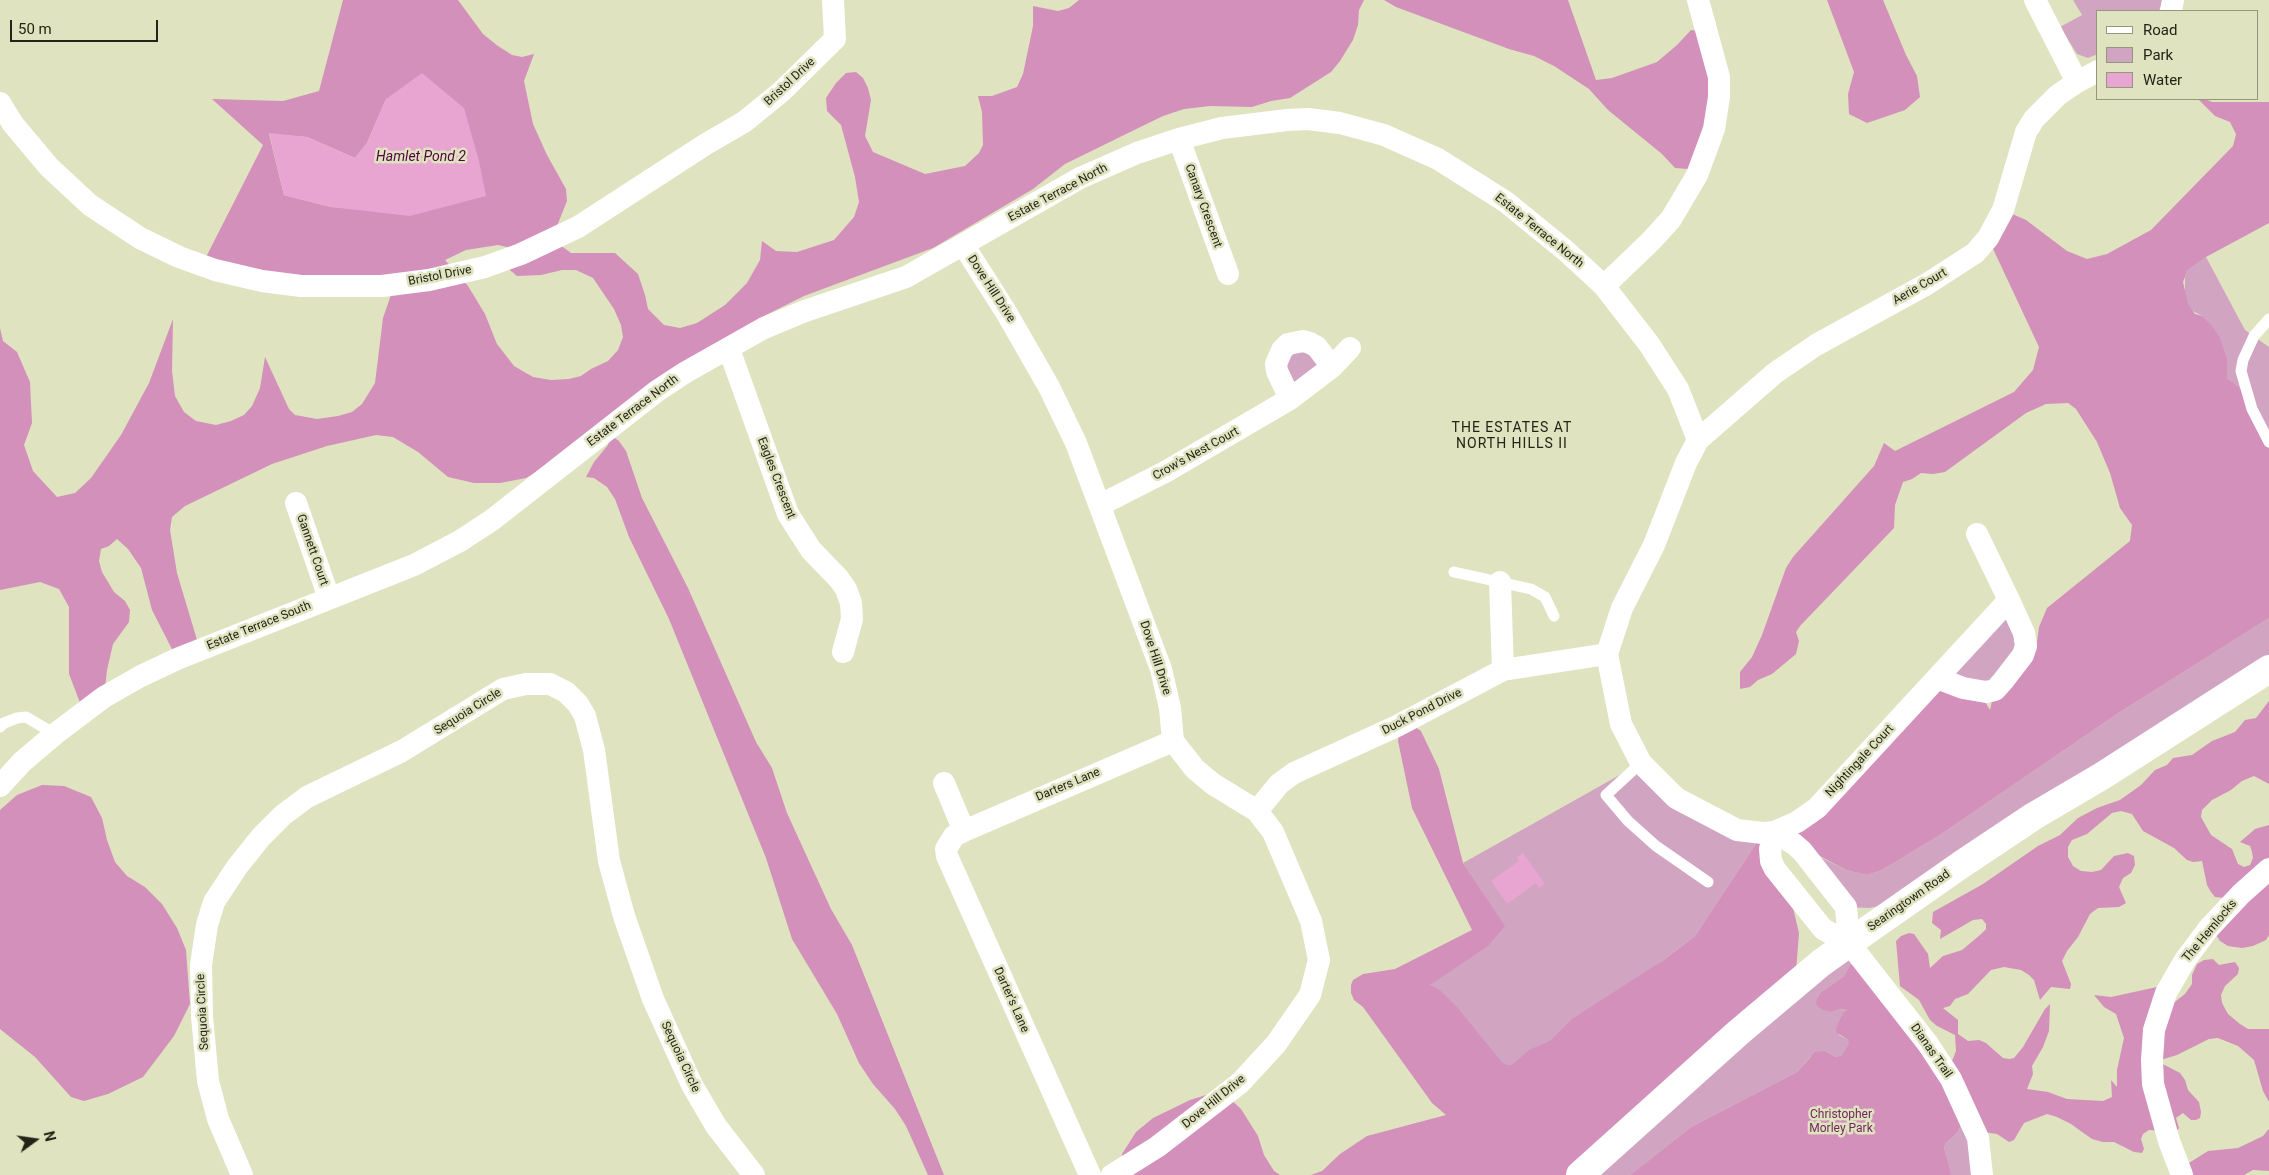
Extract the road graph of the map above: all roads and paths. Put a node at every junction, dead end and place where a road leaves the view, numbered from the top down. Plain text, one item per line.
1 (833, 0) edge
2 (1698, 0) edge
3 (2035, 0) edge
4 (2096, 72) edge
5 (2077, 82) junction
6 (0, 103) edge
7 (1179, 139) junction
8 (964, 246) junction
9 (1228, 274) dead end
10 (1604, 286) junction
11 (2269, 319) edge
12 (1350, 348) dead end
13 (729, 349) junction
14 (1332, 367) junction
15 (1290, 399) junction
16 (1698, 440) junction
17 (2269, 442) edge
18 (533, 488) joint
19 (296, 503) dead end
20 (1100, 505) junction
21 (1977, 534) dead end
22 (1454, 572) dead end
23 (1500, 582) junction
24 (329, 598) junction
25 (2009, 600) junction
26 (1554, 616) dead end
27 (844, 652) dead end
28 (1607, 654) junction
29 (2269, 669) edge
30 (1503, 670) junction
31 (1937, 678) junction
32 (0, 727) edge
33 (55, 734) junction
34 (1173, 741) junction
35 (1641, 763) junction
36 (944, 782) dead end
37 (0, 786) edge
38 (1257, 811) junction
39 (964, 831) junction
40 (1774, 832) junction
41 (2269, 869) edge
42 (1708, 882) dead end
43 (1849, 943) junction
44 (242, 1175) edge
45 (754, 1175) edge
46 (1090, 1175) edge
47 (1112, 1175) edge
48 (1580, 1175) edge
49 (1982, 1175) edge
50 (2182, 1175) edge

1 - 6 street, Bristol Drive
2 - 10 street
3 - 5 street
4 - 5 street, Aerie Court
5 - 16 street, Aerie Court
7 - 8 street, Estate Terrace North
7 - 9 street, Canary Crescent
7 - 10 street, Estate Terrace North
8 - 13 street, Estate Terrace North
8 - 20 street, Dove Hill Drive
10 - 16 street, Estate Terrace North
11 - 17 lane
12 - 14 street, Crow's Nest Court
13 - 18 street, Estate Terrace North
13 - 27 street, Eagles Crescent
14 - 15 street, Crow's Nest Court
14 - 15 street
15 - 20 street, Crow's Nest Court
16 - 28 street
18 - 24 street, Estate Terrace South
19 - 24 street, Gannett Court
20 - 34 street, Dove Hill Drive
21 - 25 street
22 - 23 lane
23 - 26 lane
23 - 30 street
24 - 33 street, Estate Terrace South
25 - 31 street, Nightingale Court
25 - 31 street
28 - 30 street, Duck Pond Drive
28 - 35 street
29 - 43 main road, Searingtown Road
30 - 38 street, Duck Pond Drive
31 - 40 street, Nightingale Court
32 - 33 lane
33 - 37 street, Estate Terrace South
34 - 38 street, Dove Hill Drive
34 - 39 street, Darters Lane
35 - 40 street
35 - 42 lane
36 - 39 street
38 - 47 street, Dove Hill Drive
39 - 46 street, Darter's Lane
40 - 43 street
40 - 43 street
41 - 50 street, The Hemlocks
43 - 48 main road, Searingtown Road
43 - 49 street, Dianas Trail
44 - 45 street, Sequoia Circle

